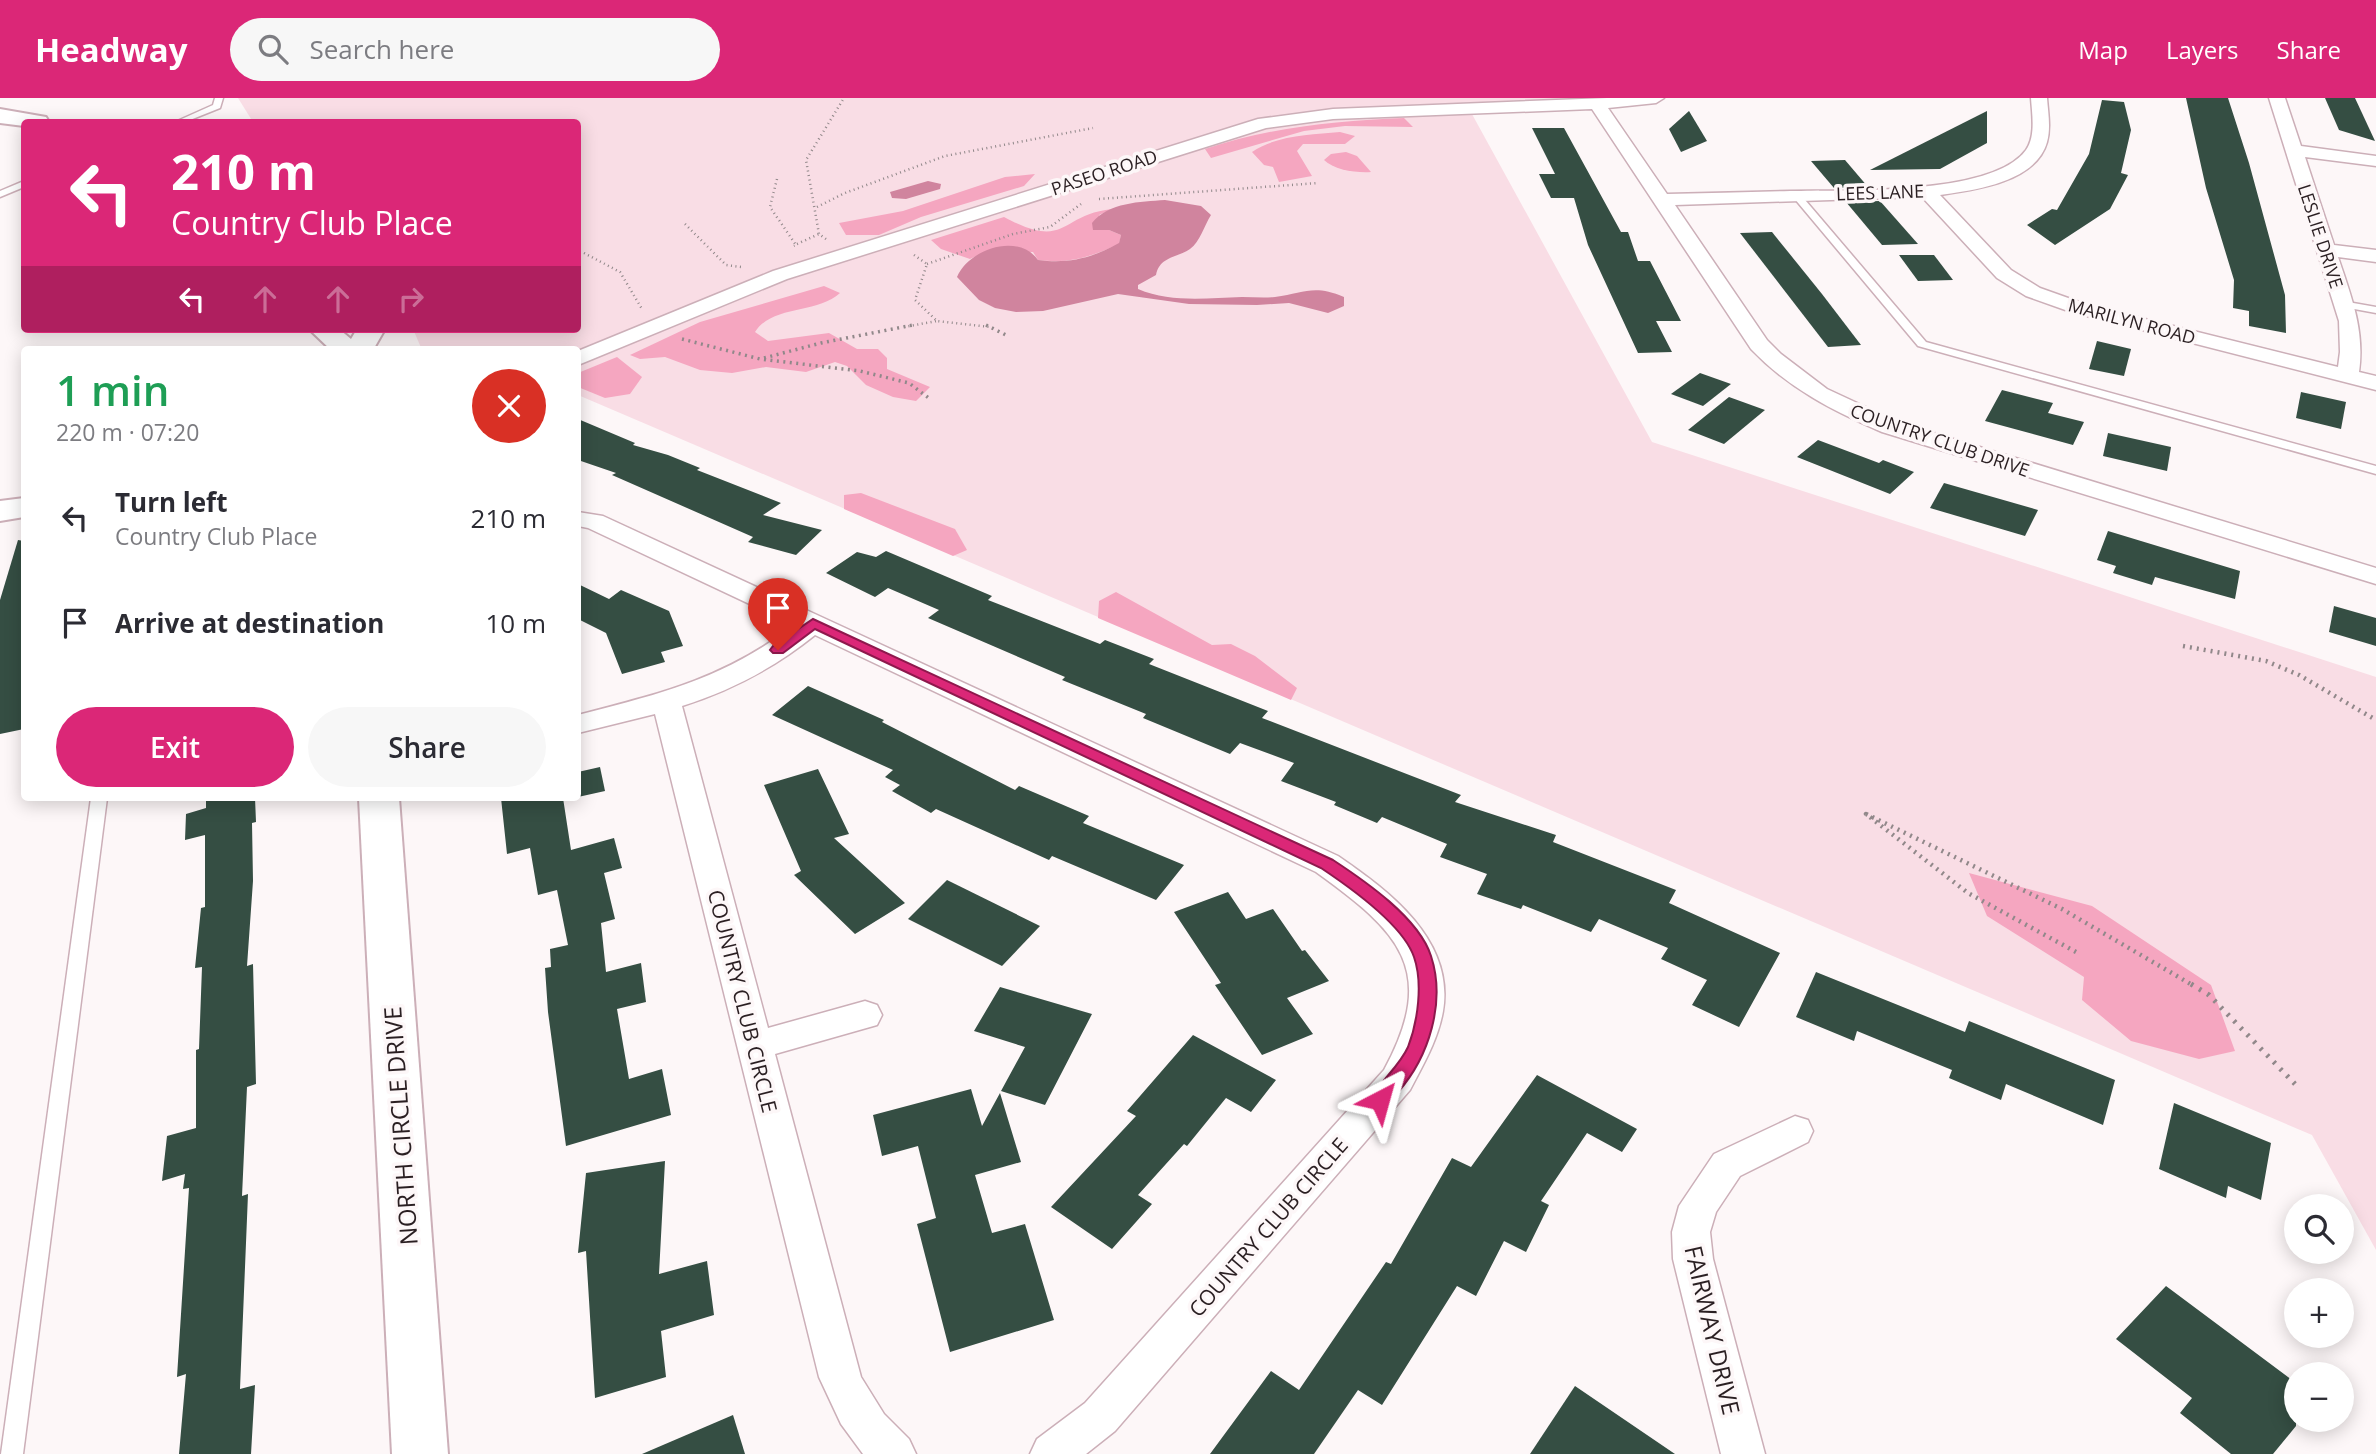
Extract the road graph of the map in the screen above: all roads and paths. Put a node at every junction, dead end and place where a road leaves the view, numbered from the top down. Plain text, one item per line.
1 (219, 98) edge
2 (844, 98) edge
3 (1656, 98) edge
4 (2039, 98) edge
5 (2277, 98) edge
6 (1597, 104) junction
7 (0, 116) edge
8 (21, 119) edge
9 (186, 119) edge
10 (1093, 128) dead end
11 (2294, 150) junction
12 (2376, 161) edge
13 (777, 179) dead end
14 (1318, 183) dead end
15 (21, 185) edge
16 (1926, 191) junction
17 (0, 194) edge
18 (1797, 196) junction
19 (1662, 200) junction
20 (817, 208) junction
21 (685, 224) dead end
22 (820, 234) junction
23 (796, 245) junction
24 (786, 249) dead end
25 (2324, 249) junction
26 (908, 250) dead end
27 (584, 253) dead end
28 (847, 253) junction
29 (2376, 256) edge
30 (927, 264) junction
31 (745, 267) dead end
32 (2342, 304) junction
33 (2376, 310) edge
34 (937, 321) junction
35 (656, 327) junction
36 (328, 333) edge
37 (1007, 336) dead end
38 (342, 346) edge
39 (581, 358) edge
40 (760, 359) junction
41 (2347, 376) junction
42 (2376, 383) edge
43 (930, 399) dead end
44 (2376, 470) edge
45 (21, 508) edge
46 (0, 511) edge
47 (581, 519) edge
48 (2376, 576) edge
49 (813, 623) junction
50 (2183, 646) dead end
51 (666, 701) junction
52 (2376, 720) edge
53 (581, 722) edge
54 (99, 801) edge
55 (379, 801) edge
56 (2076, 952) dead end
57 (865, 1015) dead end
58 (755, 1046) junction
59 (2295, 1084) dead end
60 (1795, 1131) dead end
61 (12, 1454) edge
62 (420, 1454) edge
63 (894, 1454) edge
64 (1052, 1454) edge
65 (1743, 1454) edge

1 - 9 lane
2 - 20 path
3 - 6 street, PASEO ROAD
4 - 16 street, LEES LANE
5 - 11 street, LESLIE DRIVE
6 - 19 street, COUNTRY CLUB DRIVE
6 - 28 street, PASEO ROAD
7 - 8 main road
10 - 20 path
11 - 12 street
11 - 25 street, LESLIE DRIVE
13 - 23 path
14 - 30 path
15 - 17 lane
16 - 18 street, LEES LANE
16 - 41 street, MARILYN ROAD
18 - 19 street, LEES LANE
18 - 44 lane
19 - 48 street, COUNTRY CLUB DRIVE
20 - 22 path
21 - 31 path
22 - 23 path
22 - 28 path
23 - 24 path
25 - 29 street
25 - 32 street, LESLIE DRIVE
26 - 30 path
27 - 35 path
28 - 35 street, PASEO ROAD
30 - 34 path
32 - 33 lane
32 - 41 street, LESLIE DRIVE
34 - 37 path
34 - 40 path
35 - 39 street, PASEO ROAD
35 - 40 path
36 - 38 main road
40 - 43 path
41 - 42 street, MARILYN ROAD
45 - 46 main road
47 - 49 street, COUNTRY CLUB CIRCLE
49 - 51 street
49 - 64 street, COUNTRY CLUB CIRCLE
50 - 52 path
51 - 53 street
51 - 58 street, COUNTRY CLUB CIRCLE
54 - 61 lane
55 - 62 main road, NORTH CIRCLE DRIVE
56 - 59 path
57 - 58 street
58 - 63 street, COUNTRY CLUB CIRCLE
60 - 65 street, FAIRWAY DRIVE

